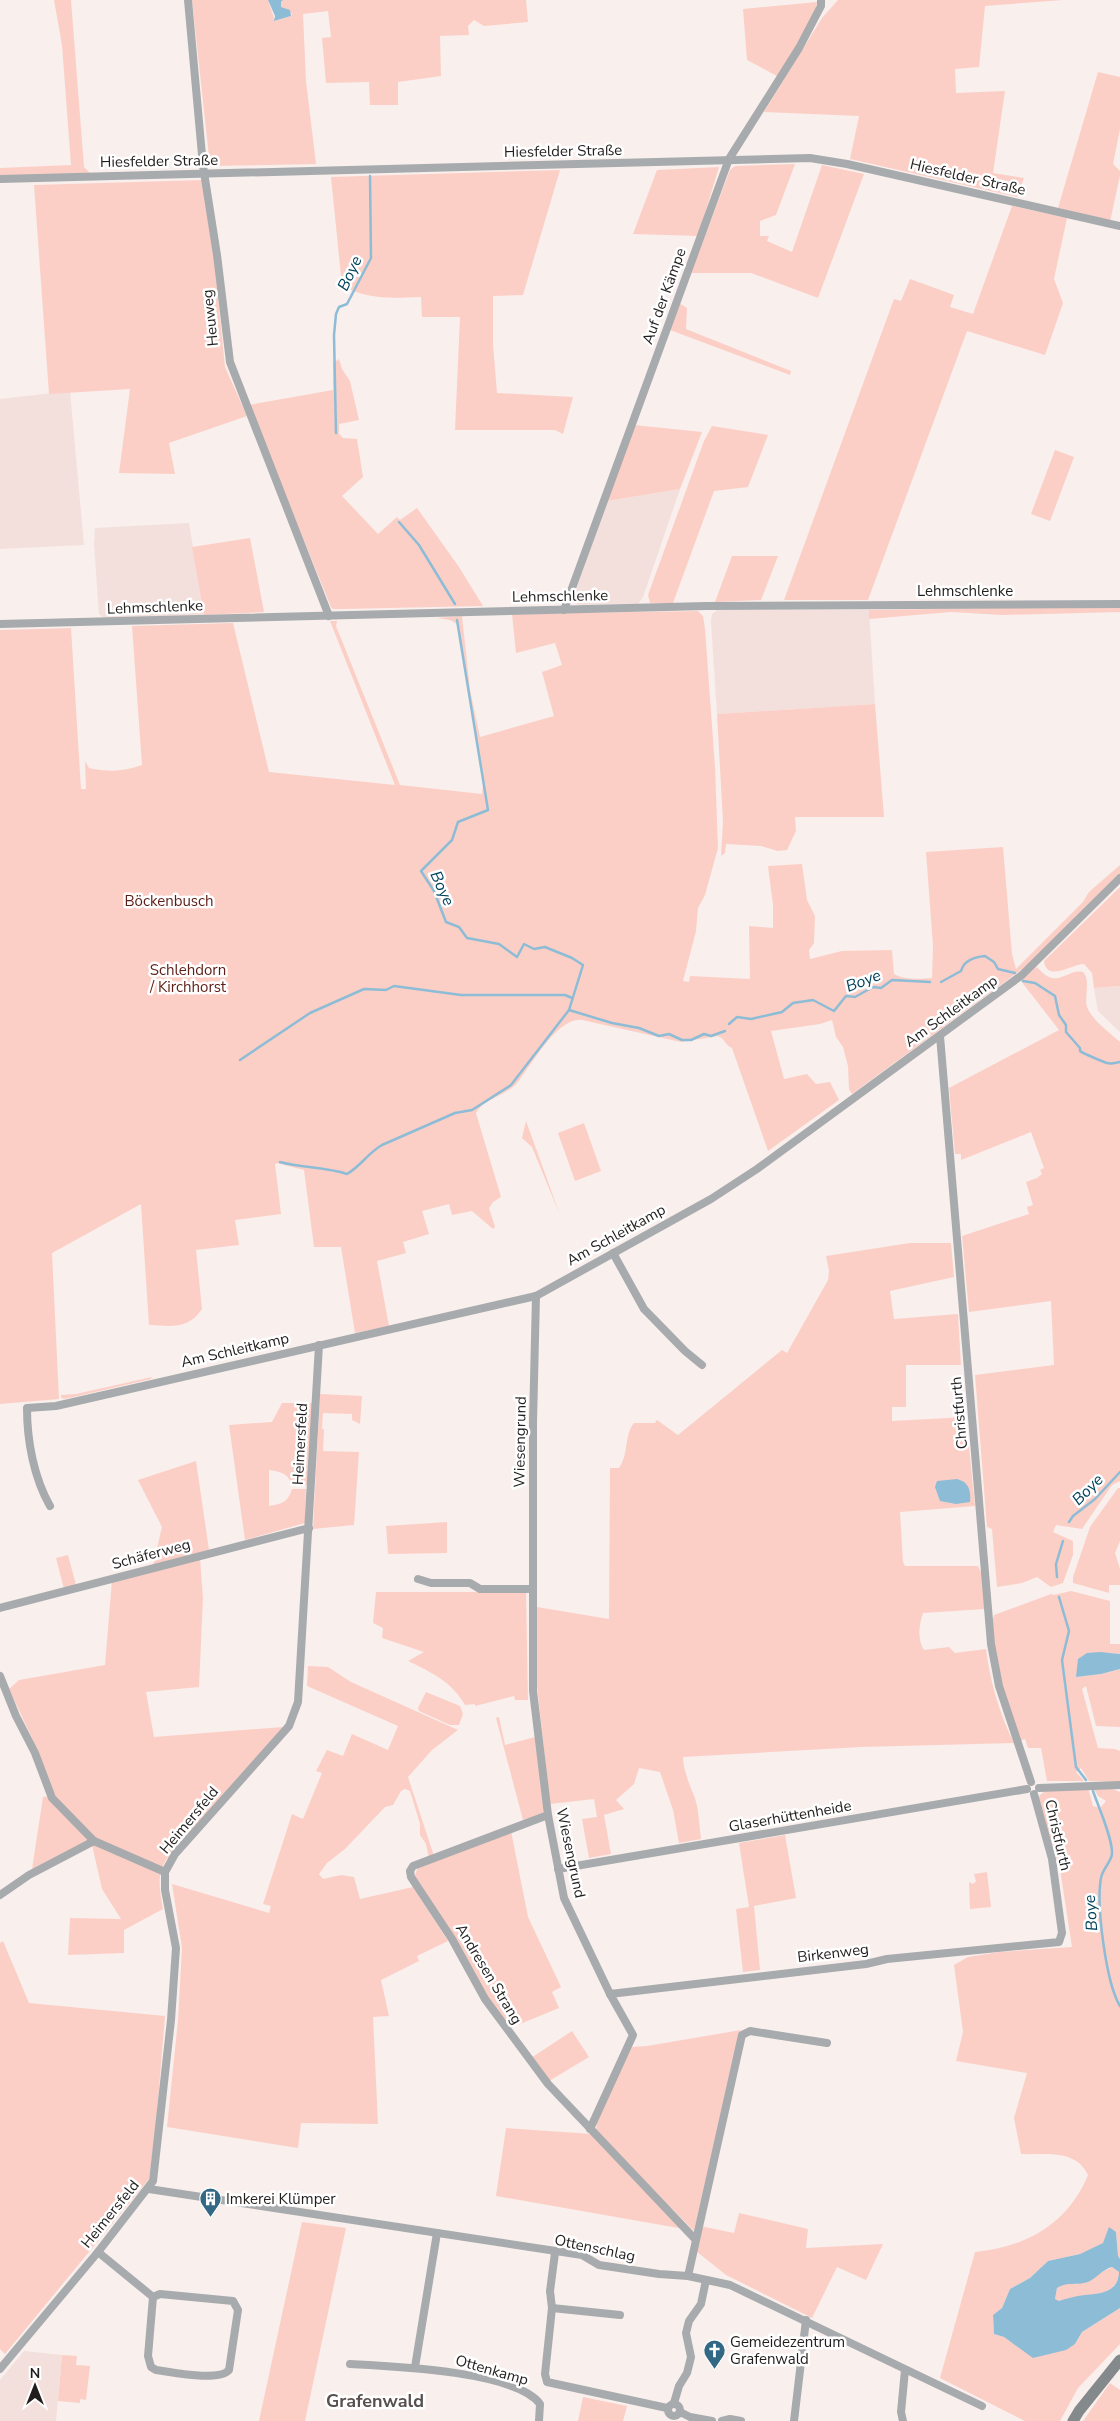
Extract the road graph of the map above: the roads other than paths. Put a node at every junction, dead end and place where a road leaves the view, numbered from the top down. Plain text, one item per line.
1 (188, 0) edge
2 (821, 3) edge
3 (729, 159) junction
4 (205, 174) junction
5 (0, 179) edge
6 (1120, 226) edge
7 (1120, 604) edge
8 (564, 610) junction
9 (329, 616) junction
10 (0, 624) edge
11 (1120, 878) edge
12 (940, 1036) junction
13 (613, 1253) junction
14 (536, 1296) junction
15 (319, 1345) junction
16 (702, 1365) dead end
17 (50, 1506) dead end
18 (309, 1528) junction
19 (418, 1579) dead end
20 (533, 1589) junction
21 (0, 1608) edge
22 (0, 1676) edge
23 (1029, 1785) junction
24 (1120, 1785) edge
25 (1037, 1791) junction
26 (548, 1815) junction
27 (94, 1841) junction
28 (558, 1869) junction
29 (165, 1872) junction
30 (0, 1895) edge
31 (1059, 1942) joint
32 (610, 1994) junction
33 (827, 2043) dead end
34 (590, 2129) junction
35 (149, 2189) junction
36 (437, 2233) junction
37 (695, 2239) junction
38 (98, 2252) junction
39 (554, 2253) junction
40 (688, 2276) junction
41 (706, 2280) junction
42 (153, 2297) junction
43 (552, 2308) junction
44 (620, 2315) dead end
45 (806, 2320) junction
46 (1120, 2360) edge
47 (350, 2364) dead end
48 (415, 2367) junction
49 (0, 2369) edge
50 (905, 2370) junction
51 (671, 2406) junction
52 (982, 2406) dead end
53 (680, 2412) junction
54 (672, 2418) edge
55 (539, 2421) edge
56 (712, 2421) edge
57 (722, 2421) edge
58 (741, 2421) edge
59 (794, 2421) edge
60 (902, 2421) edge
61 (1073, 2421) edge

1 - 4 street, Heuweg
2 - 3 street, Auf der Kämpe
3 - 4 street, Hiesfelder Straße
3 - 6 street, Hiesfelder Straße
3 - 8 street, Auf der Kämpe
4 - 5 street, Hiesfelder Straße
4 - 9 street, Heuweg
7 - 8 street, Lehmschlenke
8 - 9 street, Lehmschlenke
9 - 10 street, Lehmschlenke
11 - 12 street, Am Schleitkamp
12 - 13 street, Am Schleitkamp
12 - 23 street, Christfurth
13 - 14 street, Am Schleitkamp
13 - 16 street
14 - 15 street, Am Schleitkamp
14 - 20 street, Wiesengrund
15 - 17 street, Am Schleitkamp
15 - 18 street, Heimersfeld
18 - 21 street, Schäferweg
18 - 29 street, Heimersfeld
19 - 20 street
20 - 26 street, Wiesengrund
22 - 27 street
23 - 25 street
23 - 28 street, Glaserhüttenheide
24 - 25 street
25 - 31 street, Christfurth
26 - 28 street, Wiesengrund
26 - 34 street, Andresen Strang
27 - 29 street
27 - 30 street
28 - 32 street, Wiesengrund
29 - 35 street, Heimersfeld
31 - 32 street, Birkenweg
32 - 34 street, Wiesengrund
33 - 37 street
34 - 37 street, Andresen Strang
35 - 36 street, Ottenschlag
35 - 38 street, Heimersfeld
36 - 39 street, Ottenschlag
36 - 48 street
37 - 40 street
38 - 42 street
38 - 49 street, Heimersfeld
39 - 40 street, Ottenschlag
39 - 43 street
40 - 41 street, Ottenschlag
41 - 45 street, Ottenschlag
41 - 51 street
42 - 42 street
43 - 44 street
43 - 51 street
45 - 50 street, Ottenschlag
45 - 59 street
46 - 61 main road
47 - 48 street, Ottenkamp
48 - 55 street, Ottenkamp
50 - 52 street, Ottenschlag
50 - 60 street
51 - 53 street
51 - 54 street
53 - 54 street
53 - 56 street
57 - 58 street

